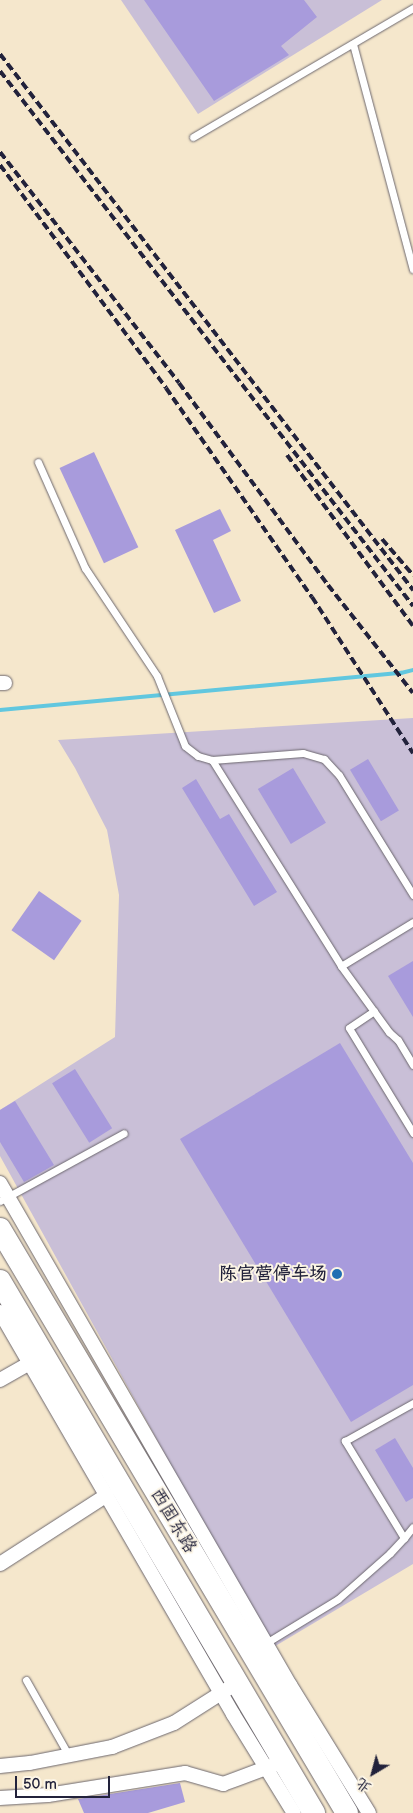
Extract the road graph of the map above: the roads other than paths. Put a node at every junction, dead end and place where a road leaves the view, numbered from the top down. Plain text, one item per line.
1 (413, 8) edge
2 (352, 44) junction
3 (193, 137) dead end
4 (413, 269) edge
5 (38, 462) dead end
6 (212, 760) junction
7 (413, 896) edge
8 (413, 922) edge
9 (341, 966) junction
10 (374, 1011) junction
11 (413, 1065) edge
12 (124, 1133) dead end
13 (413, 1133) edge
14 (0, 1183) edge
15 (4, 1198) edge
16 (0, 1229) edge
17 (0, 1281) edge
18 (0, 1312) edge
19 (37, 1359) junction
20 (0, 1380) edge
21 (413, 1403) edge
22 (107, 1495) junction
23 (413, 1527) edge
24 (404, 1538) junction
25 (0, 1564) edge
26 (266, 1643) junction
27 (26, 1680) dead end
28 (230, 1688) junction
29 (68, 1756) junction
30 (276, 1764) junction
31 (0, 1766) edge
32 (0, 1798) edge
33 (294, 1813) edge
34 (314, 1813) edge
35 (346, 1813) edge
36 (369, 1813) edge

1 - 2 lane
2 - 3 lane
2 - 4 lane
5 - 6 lane
6 - 7 lane
6 - 9 lane
8 - 9 lane
9 - 10 lane
10 - 11 lane
10 - 13 lane
12 - 15 lane
14 - 15 street
15 - 26 street
16 - 35 main road, 西固东路
17 - 19 main road, 西固东路
18 - 19 street
19 - 20 street
19 - 22 street
19 - 28 main road, 西固东路
21 - 24 lane
22 - 25 street
22 - 28 street
23 - 24 lane
24 - 26 lane
26 - 36 street
27 - 29 lane
28 - 29 street
28 - 30 main road, 西固东路
29 - 31 street
30 - 32 street
30 - 33 street
30 - 34 main road, 西固东路

